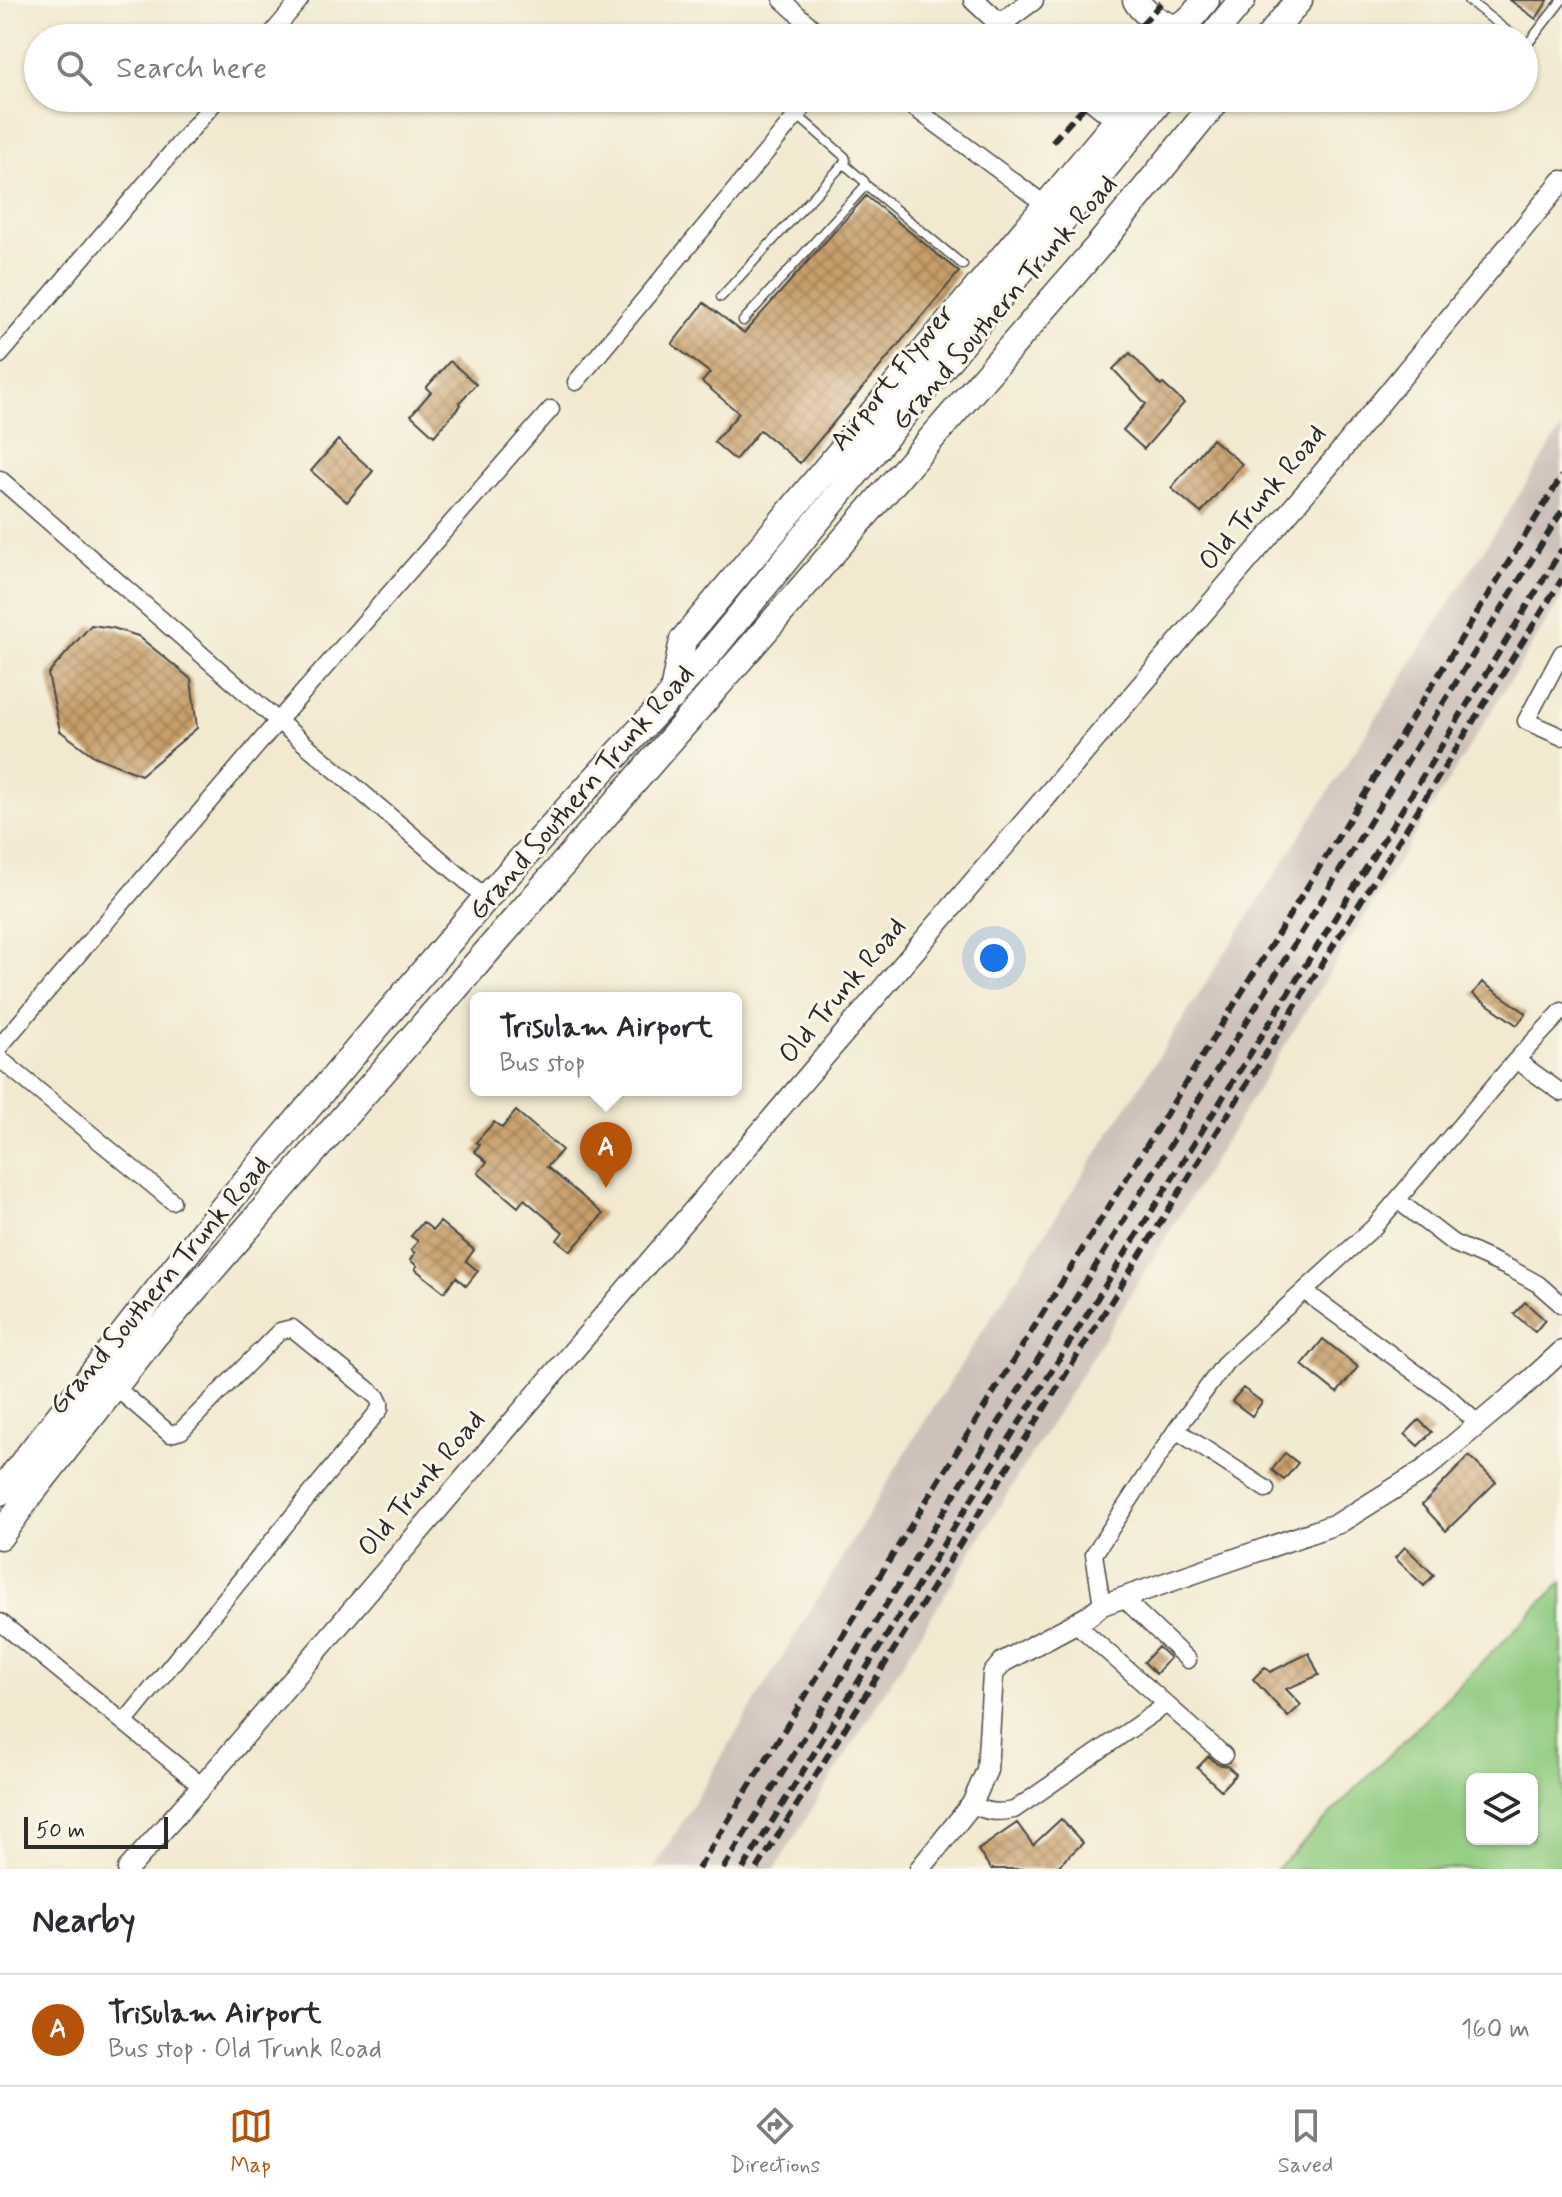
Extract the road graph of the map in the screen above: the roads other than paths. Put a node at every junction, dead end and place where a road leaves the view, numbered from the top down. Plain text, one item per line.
1 (300, 0) edge
2 (782, 0) edge
3 (974, 0) edge
4 (1136, 0) edge
5 (1206, 0) edge
6 (1217, 0) edge
7 (1242, 0) edge
8 (1299, 0) edge
9 (1468, 0) edge
10 (1562, 0) edge
11 (1024, 3) edge
12 (280, 24) edge
13 (809, 24) edge
14 (999, 24) edge
15 (1012, 24) edge
16 (1164, 24) edge
17 (1182, 24) edge
18 (1197, 24) edge
19 (1222, 24) edge
20 (1279, 24) edge
21 (1498, 24) edge
22 (1538, 31) edge
23 (206, 112) edge
24 (799, 112) edge
25 (920, 112) edge
26 (1107, 112) edge
27 (1125, 112) edge
28 (1151, 112) edge
29 (1208, 112) edge
30 (796, 115) junction
31 (1118, 121) junction
32 (844, 164) junction
33 (1562, 181) edge
34 (866, 185) junction
35 (1047, 206) junction
36 (963, 265) dead end
37 (721, 297) dead end
38 (743, 321) dead end
39 (0, 355) edge
40 (576, 382) dead end
41 (551, 409) dead end
42 (0, 479) edge
43 (1562, 653) edge
44 (672, 697) junction
45 (278, 721) junction
46 (1562, 737) edge
47 (486, 898) junction
48 (1562, 1011) edge
49 (0, 1046) edge
50 (0, 1059) edge
51 (1516, 1060) junction
52 (1562, 1093) edge
53 (1397, 1200) junction
54 (172, 1201) dead end
55 (1304, 1291) junction
56 (1562, 1305) edge
57 (1562, 1351) edge
58 (115, 1387) junction
59 (1478, 1424) junction
60 (1176, 1430) junction
61 (1266, 1489) dead end
62 (0, 1492) edge
63 (0, 1536) edge
64 (1123, 1598) junction
65 (1102, 1605) junction
66 (0, 1622) edge
67 (1075, 1623) junction
68 (1188, 1660) dead end
69 (1167, 1704) junction
70 (124, 1723) junction
71 (1224, 1755) dead end
72 (202, 1786) junction
73 (972, 1804) junction
74 (128, 1869) edge
75 (920, 1869) edge

1 - 12 street
2 - 13 street
3 - 14 street
4 - 16 main road
5 - 17 main road
6 - 18 main road
7 - 19 main road
8 - 20 main road
9 - 21 lane
10 - 22 lane
11 - 15 street
23 - 39 street
24 - 30 street
25 - 35 street
26 - 31 street
27 - 31 main road
28 - 44 main road, Airport Flyover
29 - 58 main road, Grand Southern Trunk Road
30 - 32 lane
30 - 40 street
31 - 35 main road
32 - 34 lane
32 - 37 lane
33 - 72 street, Old Trunk Road
34 - 36 lane
34 - 38 lane
35 - 44 main road
41 - 45 street
42 - 45 street
43 - 46 street
44 - 47 main road, Grand Southern Trunk Road
45 - 47 street
45 - 49 street
47 - 62 main road, Grand Southern Trunk Road
48 - 51 street
50 - 54 street
51 - 52 street
51 - 53 street
53 - 55 street
53 - 56 street
55 - 59 street
55 - 60 street
57 - 59 street
58 - 63 main road, Grand Southern Trunk Road
58 - 70 street
59 - 64 street
60 - 61 street
60 - 65 street
64 - 65 street
64 - 68 street
65 - 67 street
66 - 70 street
67 - 69 street
67 - 73 street
69 - 71 street
69 - 73 street
70 - 72 street
72 - 74 street, Old Trunk Road
73 - 75 street

